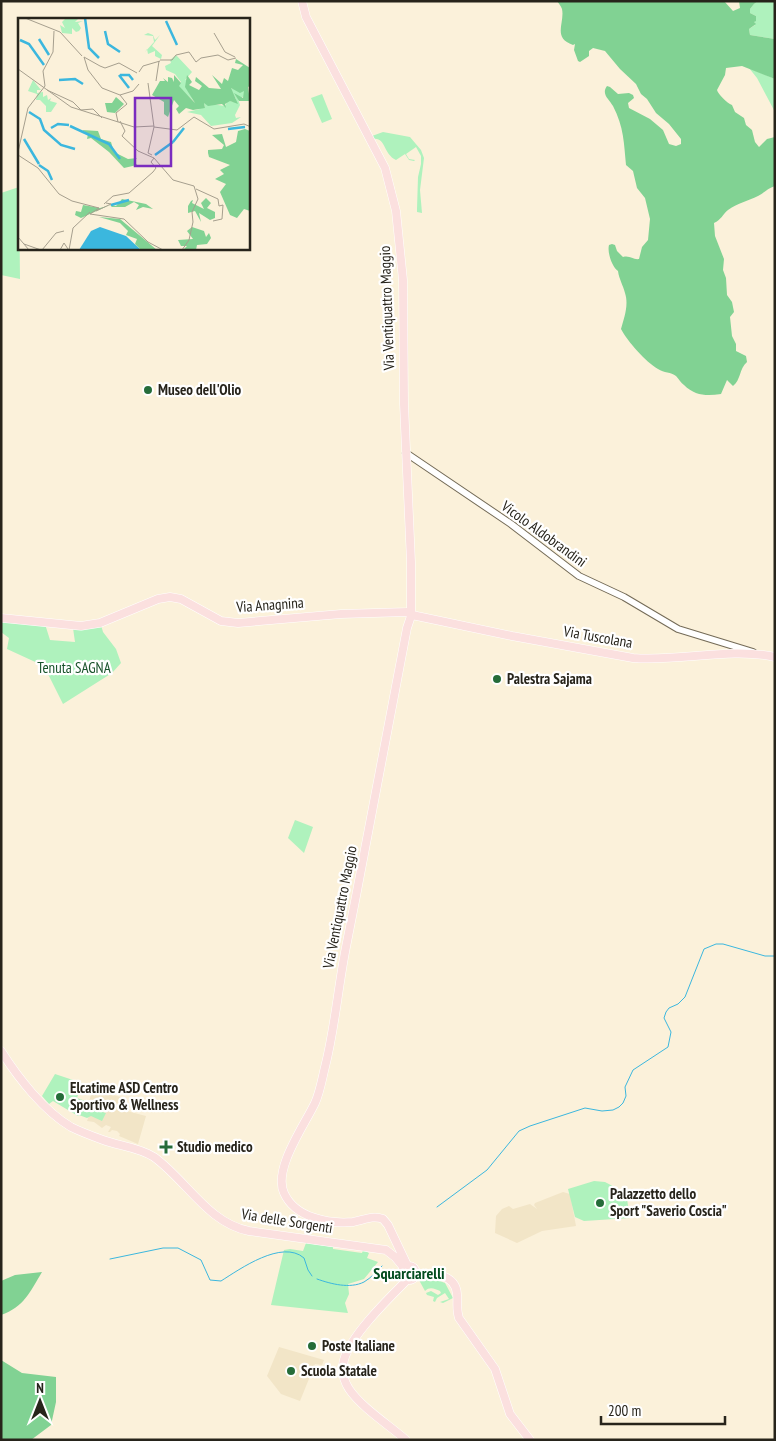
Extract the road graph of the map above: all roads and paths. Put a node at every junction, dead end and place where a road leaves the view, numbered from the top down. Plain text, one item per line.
1 (302, 1) edge
2 (406, 454) junction
3 (409, 615) junction
4 (1, 618) edge
5 (738, 651) junction
6 (775, 657) edge
7 (1, 1052) edge
8 (406, 1268) junction
9 (416, 1274) junction
10 (408, 1280) junction
11 (406, 1440) edge
12 (530, 1440) edge

1 - 2 main road, Via Ventiquattro Maggio
2 - 3 main road, Via Ventiquattro Maggio
2 - 5 street, Vicolo Aldobrandini
3 - 4 main road, Via Anagnina
3 - 5 main road, Via Tuscolana
3 - 8 main road, Via Ventiquattro Maggio
5 - 6 main road, Via Tuscolana
7 - 8 main road, Via delle Sorgenti
8 - 9 main road
8 - 10 main road
9 - 10 main road
9 - 12 main road
10 - 11 main road

